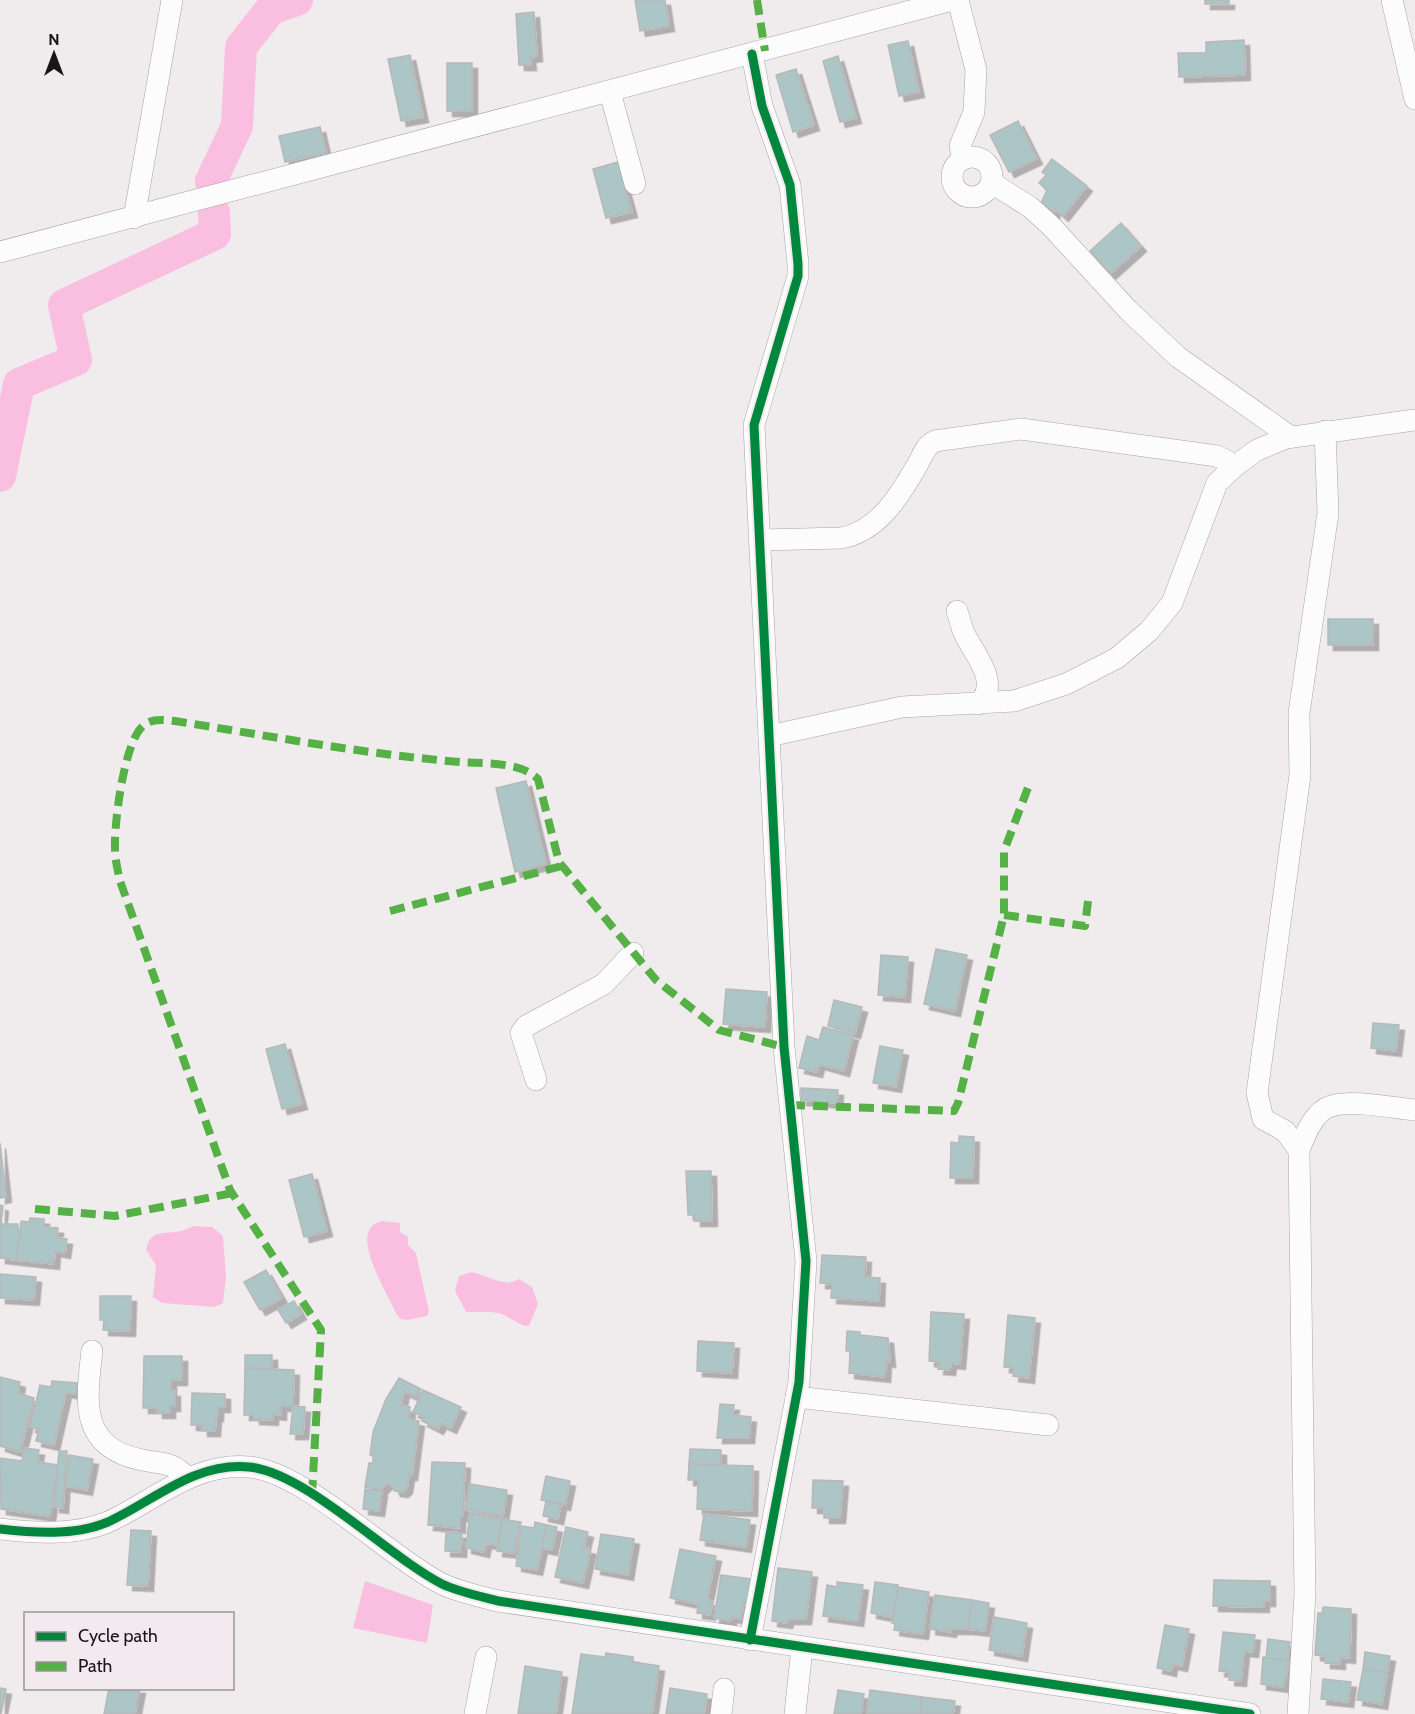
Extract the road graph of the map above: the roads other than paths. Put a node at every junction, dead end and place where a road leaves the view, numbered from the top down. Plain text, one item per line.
1 (172, 0) edge
2 (952, 0) edge
3 (958, 0) edge
4 (1392, 0) edge
5 (752, 54) junction
6 (610, 92) junction
7 (1415, 99) edge
8 (963, 159) junction
9 (992, 183) junction
10 (636, 184) dead end
11 (134, 218) junction
12 (0, 252) edge
13 (1415, 420) edge
14 (1326, 431) junction
15 (1291, 437) junction
16 (1231, 470) junction
17 (760, 540) junction
18 (957, 611) dead end
19 (978, 704) junction
20 (769, 736) junction
21 (633, 953) dead end
22 (536, 1080) dead end
23 (1415, 1110) edge
24 (1299, 1150) junction
25 (92, 1351) dead end
26 (796, 1397) junction
27 (1048, 1425) dead end
28 (187, 1478) junction
29 (0, 1529) edge
30 (750, 1640) junction
31 (802, 1648) junction
32 (486, 1657) dead end
33 (724, 1689) dead end
34 (475, 1714) edge
35 (721, 1714) edge
36 (795, 1714) edge
37 (1250, 1714) edge
38 (1298, 1714) edge

1 - 11 street
2 - 5 street
3 - 8 street
4 - 7 street
5 - 6 street
5 - 17 street
6 - 10 street
6 - 11 street
8 - 9 street
8 - 9 street
9 - 15 street
11 - 12 street
13 - 14 street
14 - 15 street
14 - 24 street
15 - 16 street
16 - 17 street
16 - 19 street
17 - 20 street
18 - 19 street
19 - 20 street
20 - 26 street
21 - 22 street
23 - 24 street
24 - 38 street
25 - 28 street
26 - 27 street
26 - 30 street
28 - 29 street
28 - 30 street
30 - 31 street
31 - 36 street
31 - 37 street
32 - 34 street
33 - 35 street

